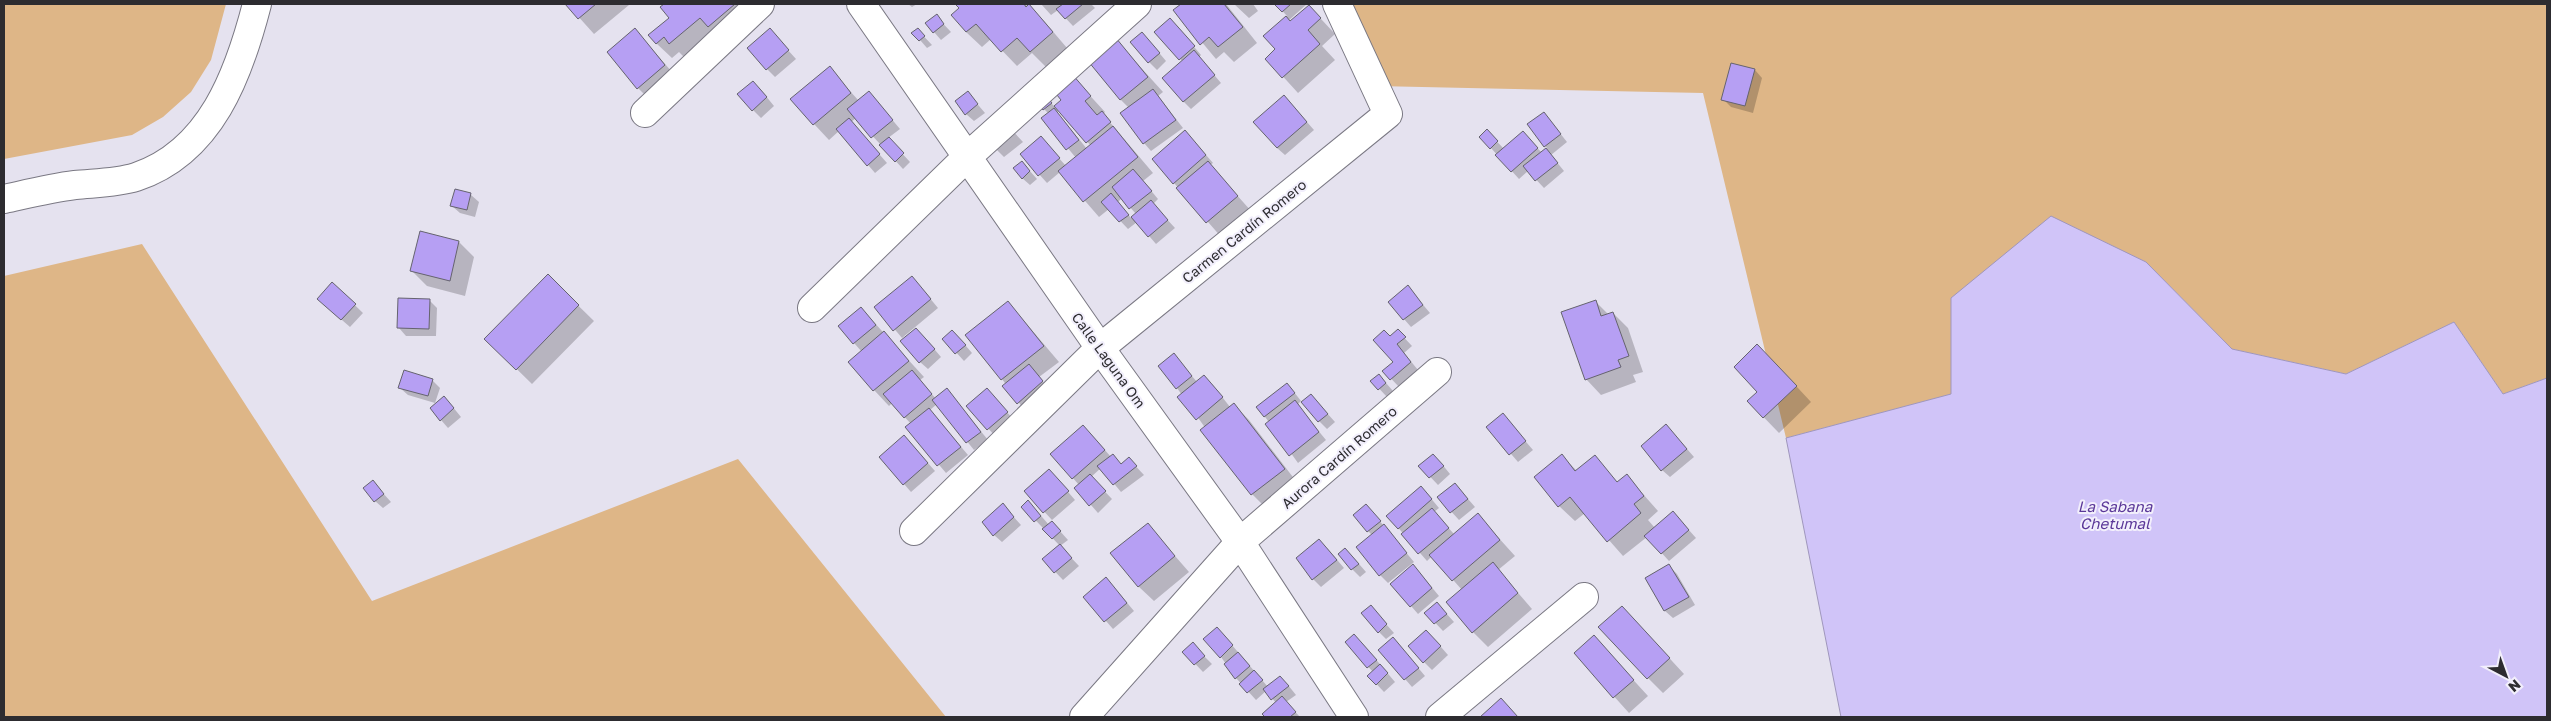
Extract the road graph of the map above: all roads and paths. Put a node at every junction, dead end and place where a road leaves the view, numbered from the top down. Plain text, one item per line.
1 (257, 4) edge
2 (760, 4) edge
3 (861, 4) edge
4 (1138, 4) edge
5 (1337, 4) edge
6 (645, 113) dead end
7 (967, 157) junction
8 (4, 198) edge
9 (812, 308) dead end
10 (1100, 348) junction
11 (1437, 372) dead end
12 (914, 531) dead end
13 (1240, 542) junction
14 (1584, 597) dead end
15 (1084, 717) edge
16 (1354, 717) edge
17 (1440, 717) edge

1 - 8 street
2 - 6 street
3 - 7 street, Calle Laguna Om
4 - 7 street
5 - 10 street, Carmen Cardín Romero
7 - 9 street
7 - 10 street, Calle Laguna Om
10 - 12 street, Carmen Cardín Romero
10 - 13 street, Calle Laguna Om
11 - 13 street, Aurora Cardín Romero
13 - 15 street, Aurora Cardín Romero
13 - 16 street, Calle Laguna Om
14 - 17 street

